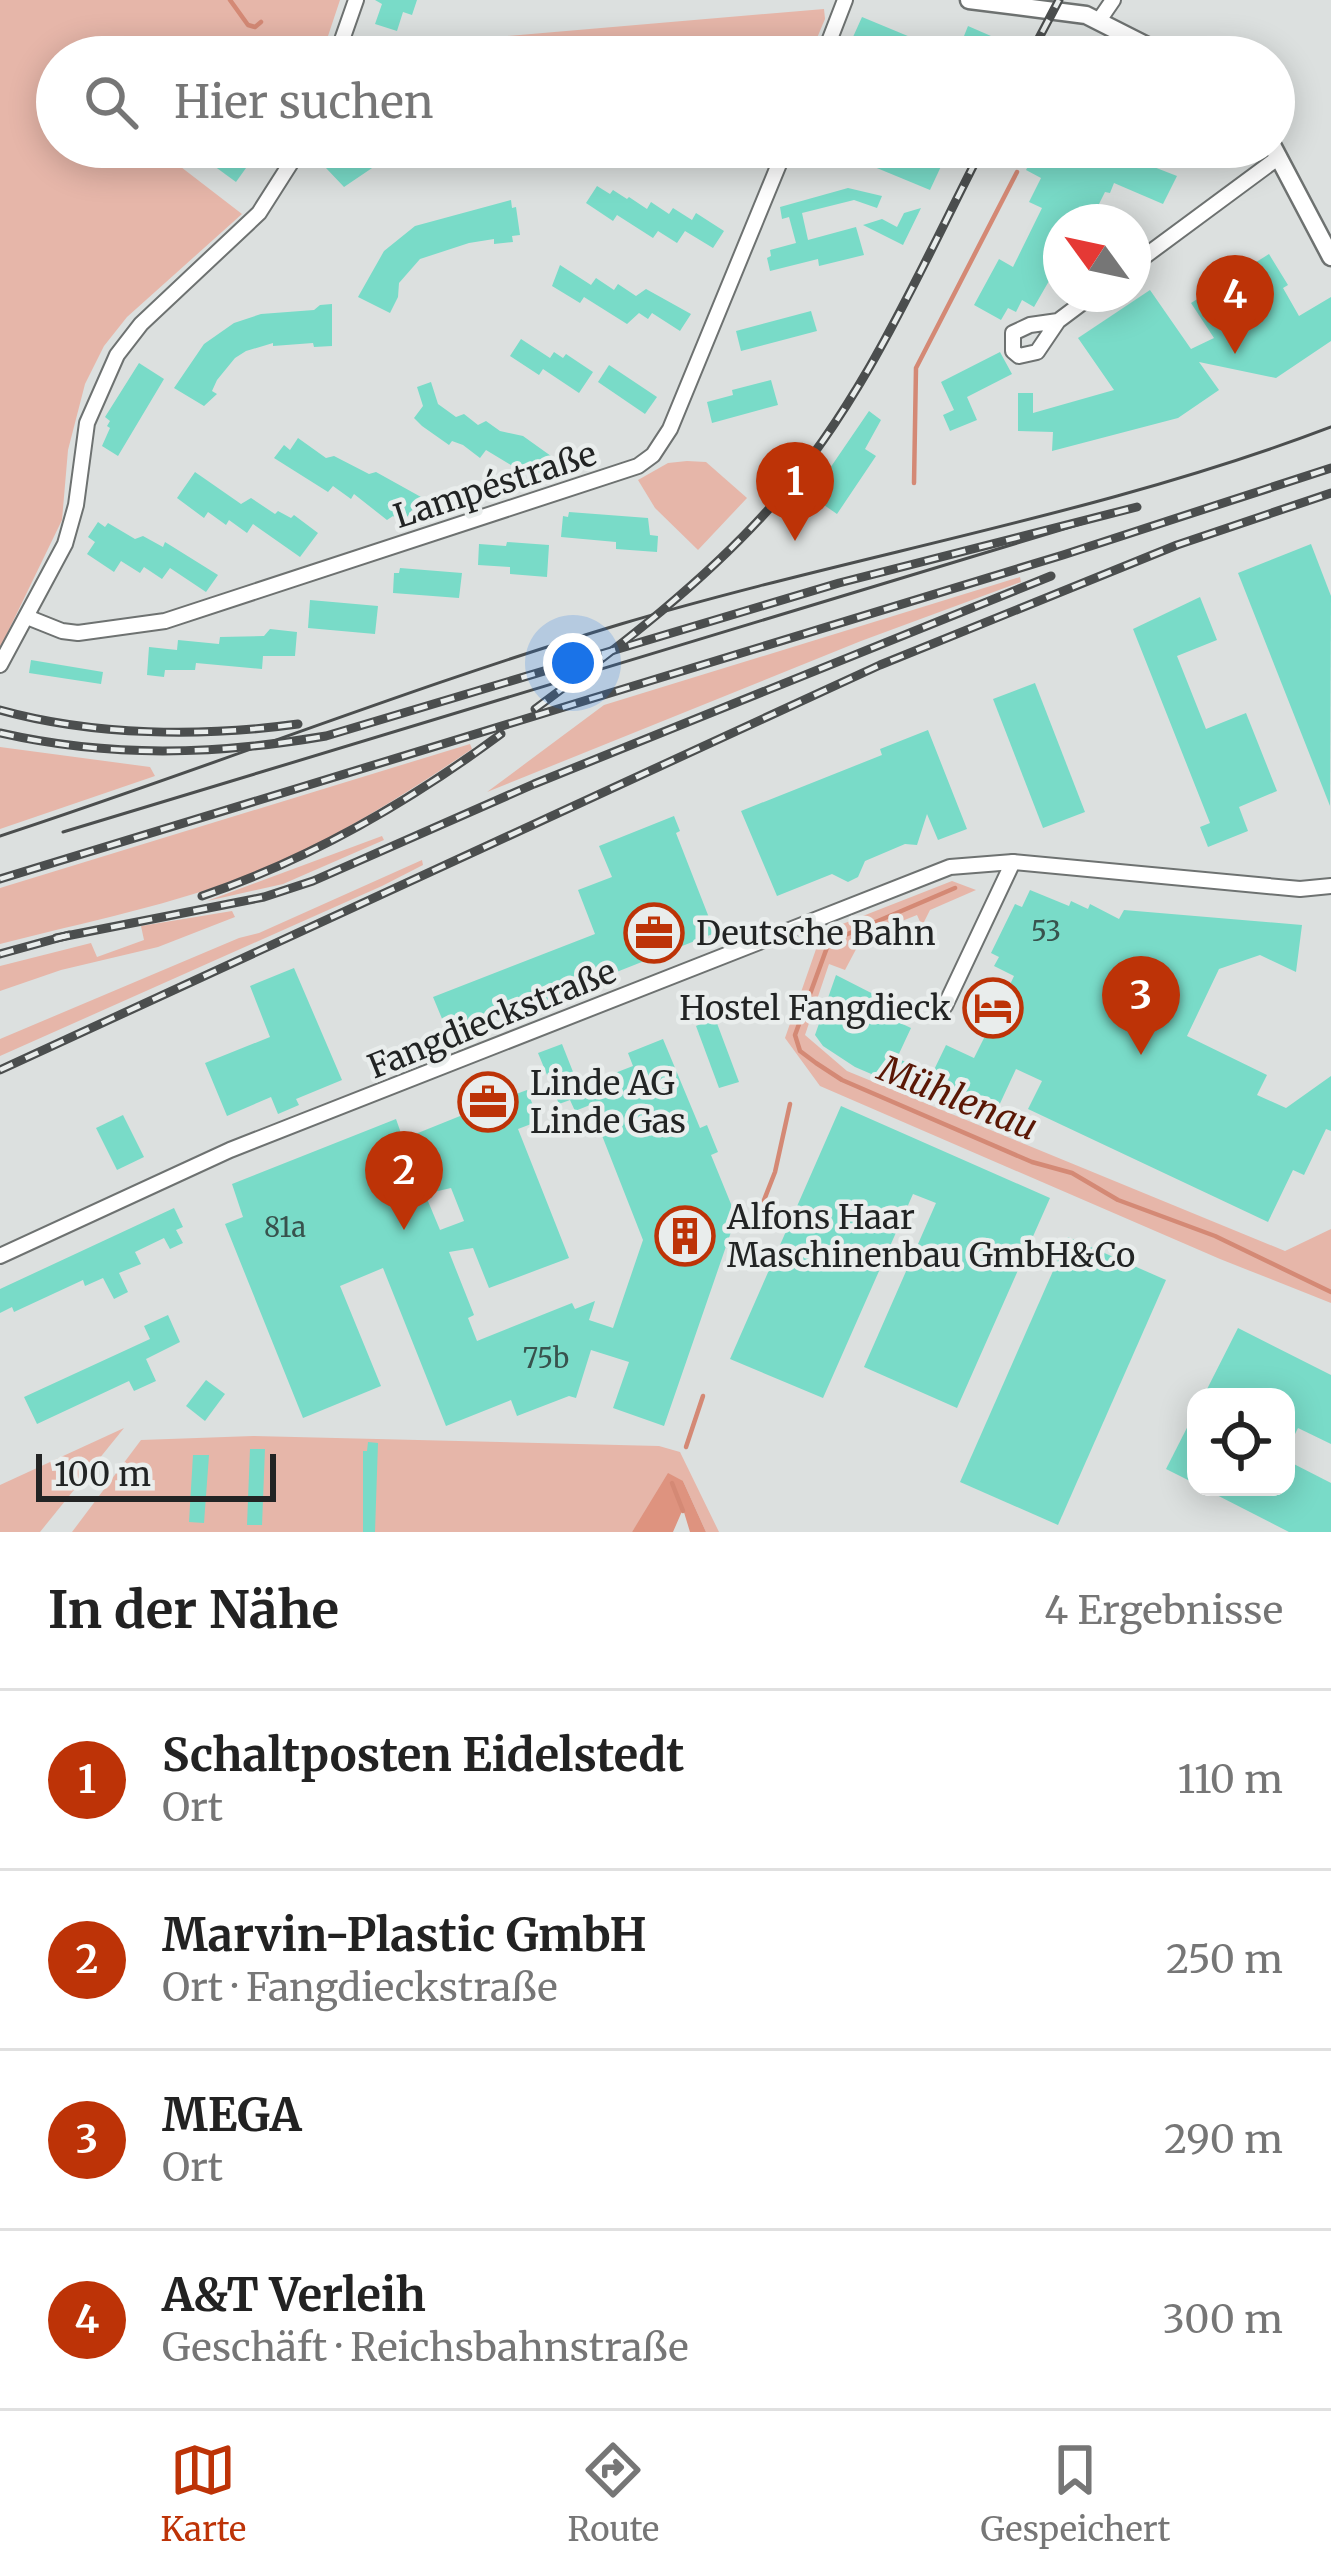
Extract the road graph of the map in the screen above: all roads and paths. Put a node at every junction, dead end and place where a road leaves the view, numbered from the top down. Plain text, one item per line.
1 (356, 0) edge
2 (844, 0) edge
3 (969, 0) edge
4 (1113, 0) edge
5 (1100, 19) junction
6 (343, 36) edge
7 (831, 36) edge
8 (1131, 36) edge
9 (288, 168) edge
10 (777, 168) edge
11 (1256, 168) edge
12 (1284, 168) edge
13 (1151, 252) edge
14 (1331, 257) edge
15 (1070, 312) edge
16 (1058, 321) dead end
17 (27, 617) junction
18 (3, 662) edge
19 (1013, 862) junction
20 (1331, 886) edge
21 (945, 1006) dead end
22 (0, 1256) edge

1 - 6 street
2 - 7 street
3 - 5 street
4 - 5 street
5 - 8 street
9 - 17 street
10 - 17 street, Lampéstraße
11 - 13 street
12 - 14 street
15 - 16 street
17 - 18 street
19 - 20 street, Fangdieckstraße
19 - 21 street
19 - 22 street, Fangdieckstraße

